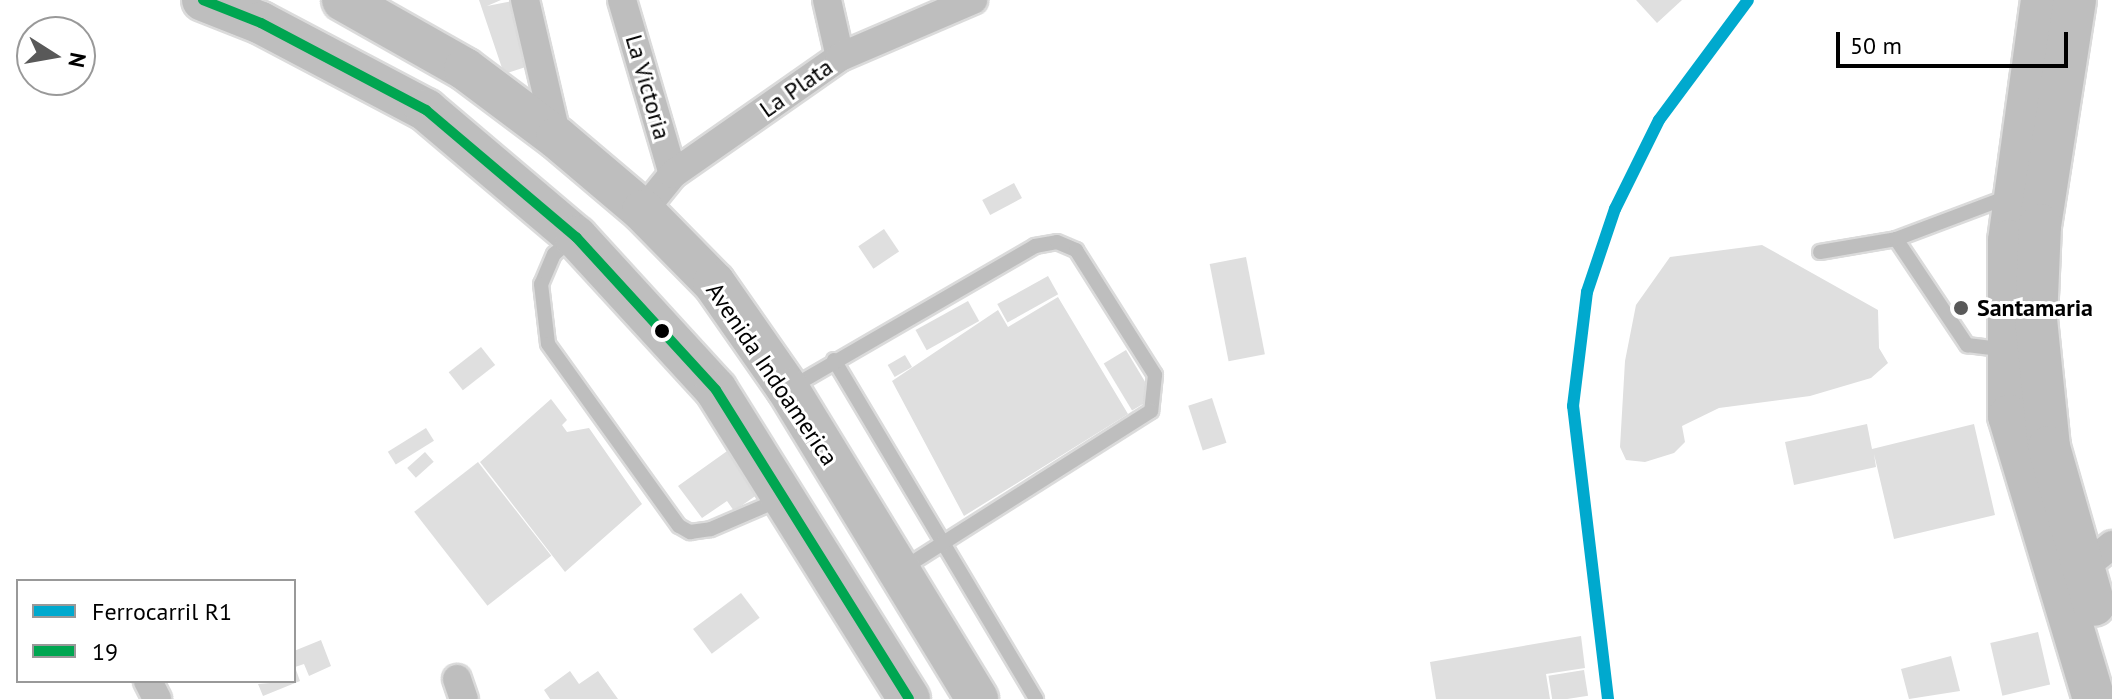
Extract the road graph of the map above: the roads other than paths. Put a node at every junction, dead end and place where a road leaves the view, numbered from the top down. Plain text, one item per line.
1 (203, 0) edge
2 (343, 0) edge
3 (525, 0) edge
4 (622, 0) edge
5 (827, 0) edge
6 (973, 0) edge
7 (2042, 0) edge
8 (2075, 0) edge
9 (840, 57) junction
10 (557, 138) junction
11 (673, 174) junction
12 (2016, 194) junction
13 (643, 211) junction
14 (576, 237) junction
15 (1896, 239) junction
16 (1820, 252) dead end
17 (2006, 350) junction
18 (834, 360) junction
19 (788, 389) junction
20 (783, 498) junction
21 (943, 543) junction
22 (2085, 566) edge
23 (899, 571) junction
24 (2112, 663) edge
25 (909, 699) edge
26 (977, 699) edge
27 (1036, 699) edge
28 (2094, 699) edge

1 - 14 main road
2 - 10 main road, Avenida Indoamerica
3 - 10 street
4 - 11 street, La Victoria
5 - 9 street
6 - 9 street, La Plata
7 - 12 main road
8 - 22 main road
9 - 11 street, La Plata
10 - 13 main road, Avenida Indoamerica
11 - 13 street, La Plata
12 - 15 lane
12 - 17 main road
13 - 19 main road, Avenida Indoamerica
14 - 20 main road
14 - 20 lane
15 - 16 lane
15 - 17 lane
17 - 22 main road
18 - 19 lane
18 - 21 lane
18 - 21 lane
19 - 23 main road, Avenida Indoamerica
20 - 25 main road
21 - 23 lane
21 - 27 lane
22 - 24 main road
22 - 28 main road
23 - 26 main road, Avenida Indoamerica

